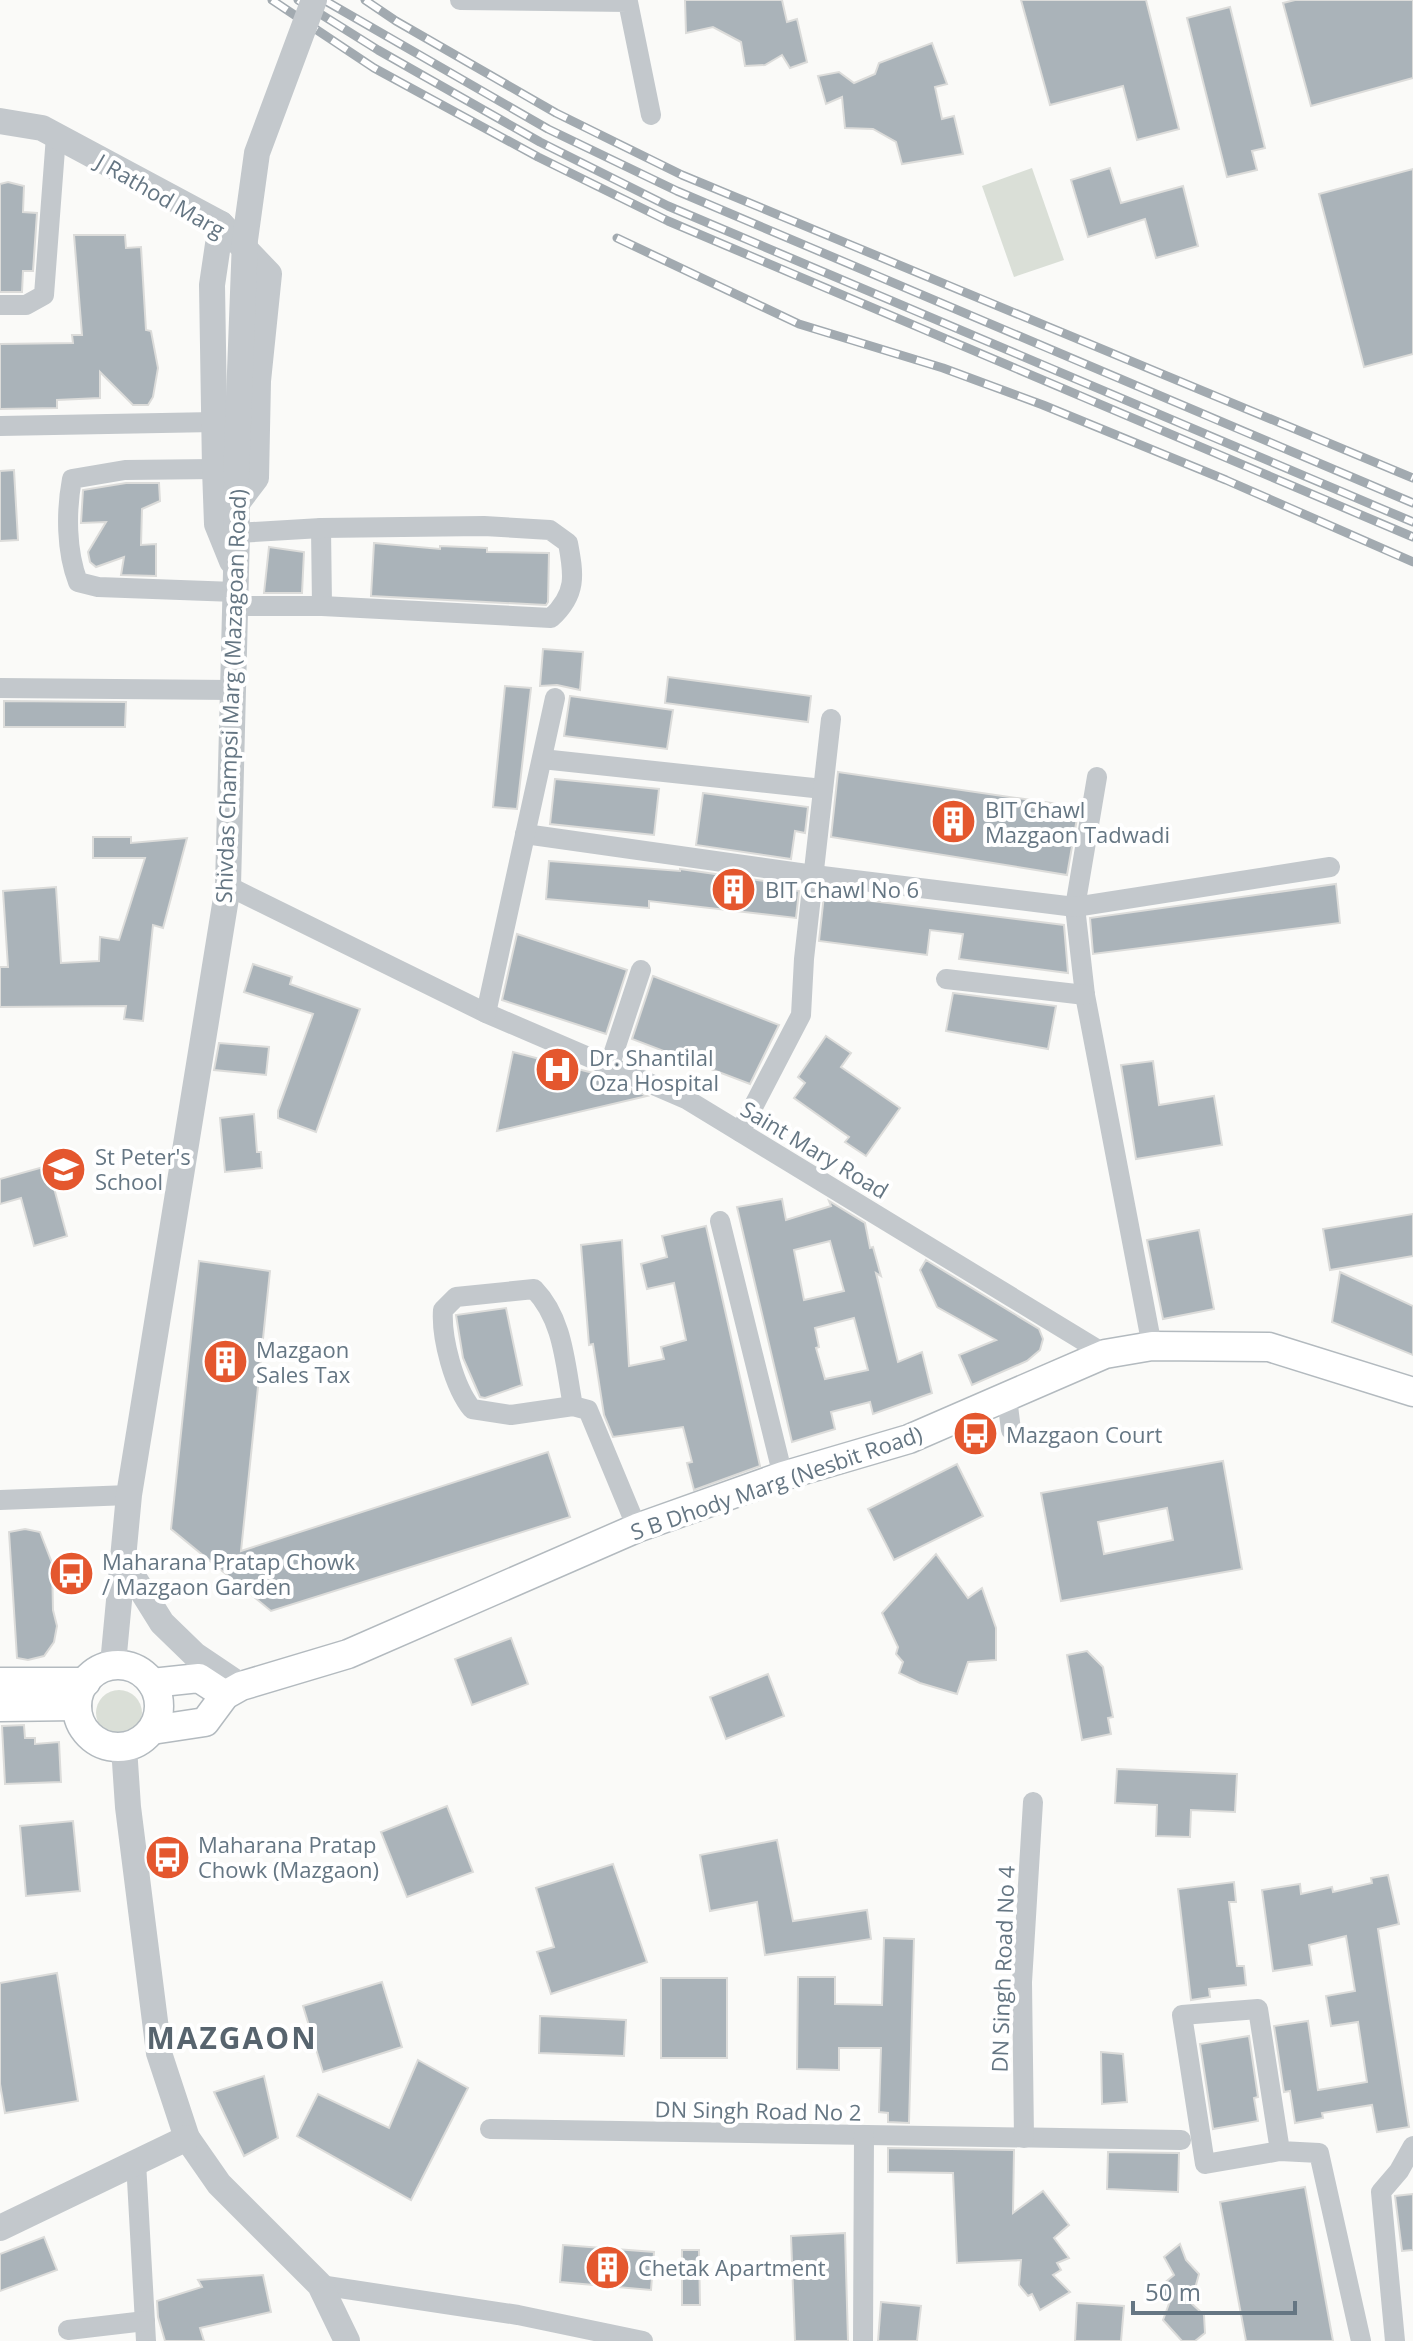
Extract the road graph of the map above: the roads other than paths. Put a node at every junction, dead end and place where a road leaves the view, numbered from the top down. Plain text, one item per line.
1 (314, 0) edge
2 (460, 0) edge
3 (651, 115) dead end
4 (0, 121) edge
5 (56, 136) junction
6 (221, 224) junction
7 (0, 305) edge
8 (215, 422) junction
9 (0, 426) edge
10 (229, 483) junction
11 (321, 528) junction
12 (237, 533) junction
13 (235, 589) junction
14 (322, 606) junction
15 (0, 688) edge
16 (231, 690) junction
17 (555, 698) dead end
18 (831, 719) dead end
19 (542, 759) junction
20 (1097, 777) dead end
21 (823, 789) junction
22 (525, 834) junction
23 (1330, 867) dead end
24 (814, 875) junction
25 (228, 886) junction
26 (1075, 907) junction
27 (641, 970) dead end
28 (946, 979) dead end
29 (1085, 995) junction
30 (486, 1013) junction
31 (609, 1067) junction
32 (740, 1132) junction
33 (720, 1221) dead end
34 (1152, 1346) junction
35 (1105, 1354) junction
36 (1413, 1392) edge
37 (1007, 1398) junction
38 (573, 1406) junction
39 (1011, 1430) dead end
40 (783, 1476) junction
41 (129, 1495) junction
42 (0, 1500) edge
43 (637, 1528) junction
44 (124, 1562) junction
45 (113, 1664) junction
46 (0, 1682) edge
47 (152, 1683) junction
48 (233, 1690) junction
49 (82, 1694) junction
50 (0, 1707) edge
51 (152, 1730) junction
52 (124, 1747) junction
53 (1033, 1802) dead end
54 (490, 2129) dead end
55 (864, 2135) junction
56 (187, 2138) junction
57 (1024, 2138) junction
58 (1181, 2140) dead end
59 (1413, 2146) edge
60 (1280, 2151) junction
61 (136, 2162) junction
62 (0, 2228) edge
63 (320, 2285) junction
64 (68, 2330) dead end
65 (145, 2331) edge
66 (347, 2341) edge
67 (643, 2341) edge
68 (863, 2341) edge
69 (1361, 2341) edge
70 (1395, 2341) edge

1 - 10 street, Shivdas Champsi Marg (Mazagoan Road), bridge
2 - 3 street
4 - 5 street, J Rathod Marg
5 - 6 street, J Rathod Marg
5 - 7 street
6 - 8 street
6 - 10 street, J Rathod Marg
8 - 9 street
8 - 10 street
10 - 12 street, Shivdas Champsi Marg (Mazagoan Road)
10 - 13 street
10 - 13 street
11 - 12 street
11 - 14 street
11 - 14 street
12 - 13 street, Shivdas Champsi Marg (Mazagoan Road)
13 - 14 street
13 - 16 street, Shivdas Champsi Marg (Mazagoan Road)
15 - 16 street
16 - 25 street, Shivdas Champsi Marg (Mazagoan Road)
17 - 19 street
18 - 21 street
19 - 21 street
19 - 22 street
20 - 26 street
21 - 24 street
22 - 24 street
22 - 30 street
23 - 26 street
24 - 26 street
24 - 32 street
25 - 30 street, Saint Mary Road
25 - 41 street, Shivdas Champsi Marg (Mazagoan Road)
26 - 29 street
27 - 31 street
28 - 29 street
29 - 34 street
30 - 31 street, Saint Mary Road
31 - 32 street, Saint Mary Road
32 - 35 street, Saint Mary Road
33 - 40 street
34 - 35 main road, S B Dhody Marg (Nesbit Road)
34 - 36 main road, S B Dhody Marg (Nesbit Road)
35 - 37 main road, S B Dhody Marg (Nesbit Road)
37 - 39 street
37 - 40 main road, S B Dhody Marg (Nesbit Road)
38 - 38 street
38 - 43 street
40 - 43 main road, S B Dhody Marg (Nesbit Road)
41 - 42 street
41 - 44 street, Shivdas Champsi Marg (Mazagoan Road)
43 - 48 main road, S B Dhody Marg (Nesbit Road)
44 - 45 street, Shivdas Champsi Marg (Mazagoan Road)
44 - 48 street
45 - 47 main road
45 - 49 main road
46 - 49 main road
47 - 48 main road
47 - 51 main road
48 - 51 main road
49 - 50 main road
49 - 52 main road
51 - 52 main road
52 - 56 street
53 - 57 street, DN Singh Road No 4
54 - 55 street, DN Singh Road No 2
55 - 57 street, DN Singh Road No 2
55 - 68 street
56 - 61 street
56 - 63 street
57 - 58 street, DN Singh Road No 2
59 - 70 street
60 - 60 street
60 - 69 street
61 - 62 street
61 - 65 street
63 - 66 street
63 - 67 street
64 - 65 street

